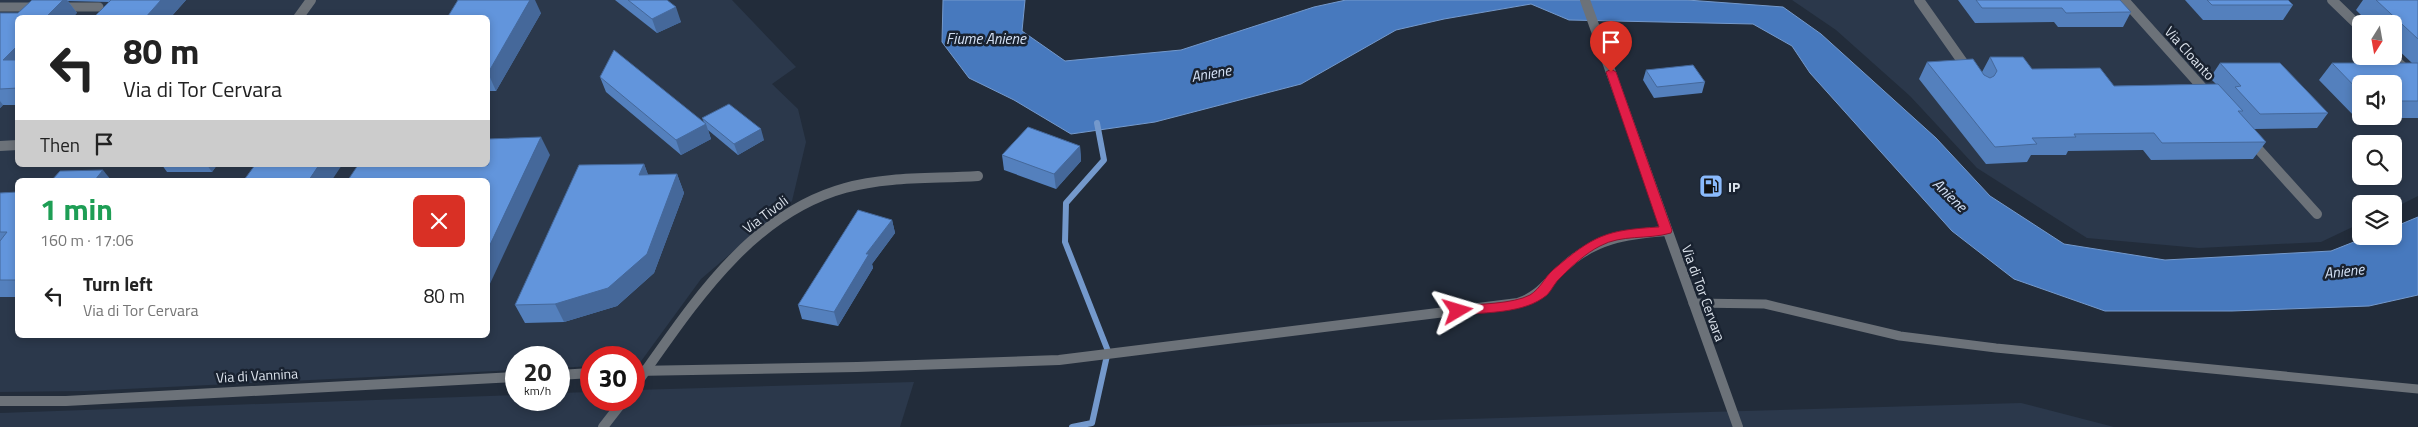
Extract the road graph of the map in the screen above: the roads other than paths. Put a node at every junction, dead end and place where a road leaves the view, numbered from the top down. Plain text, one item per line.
1 (311, 0) edge
2 (1585, 0) edge
3 (1919, 0) edge
4 (2124, 0) edge
5 (2332, 0) edge
6 (99, 6) dead end
7 (0, 7) edge
8 (300, 15) edge
9 (2352, 19) edge
10 (2401, 65) edge
11 (1975, 80) edge
12 (2418, 81) edge
13 (2217, 103) edge
14 (2244, 133) edge
15 (15, 145) edge
16 (0, 146) edge
17 (978, 176) dead end
18 (2317, 214) dead end
19 (1666, 230) junction
20 (1693, 303) junction
21 (646, 370) joint
22 (505, 378) edge
23 (2418, 389) edge
24 (0, 402) edge
25 (615, 411) edge
26 (603, 427) edge
27 (1738, 427) edge

1 - 8 street
2 - 19 street, Via di Tor Cervara
3 - 11 street
4 - 13 street, Via Cloanto
5 - 9 street
6 - 7 lane
10 - 12 street
14 - 18 street
15 - 16 street
17 - 21 street, Via Tivoli
19 - 20 street, Via di Tor Cervara
19 - 21 street
20 - 23 lane
20 - 27 street, Via di Tor Cervara
22 - 24 street, Via di Vannina
25 - 26 street

